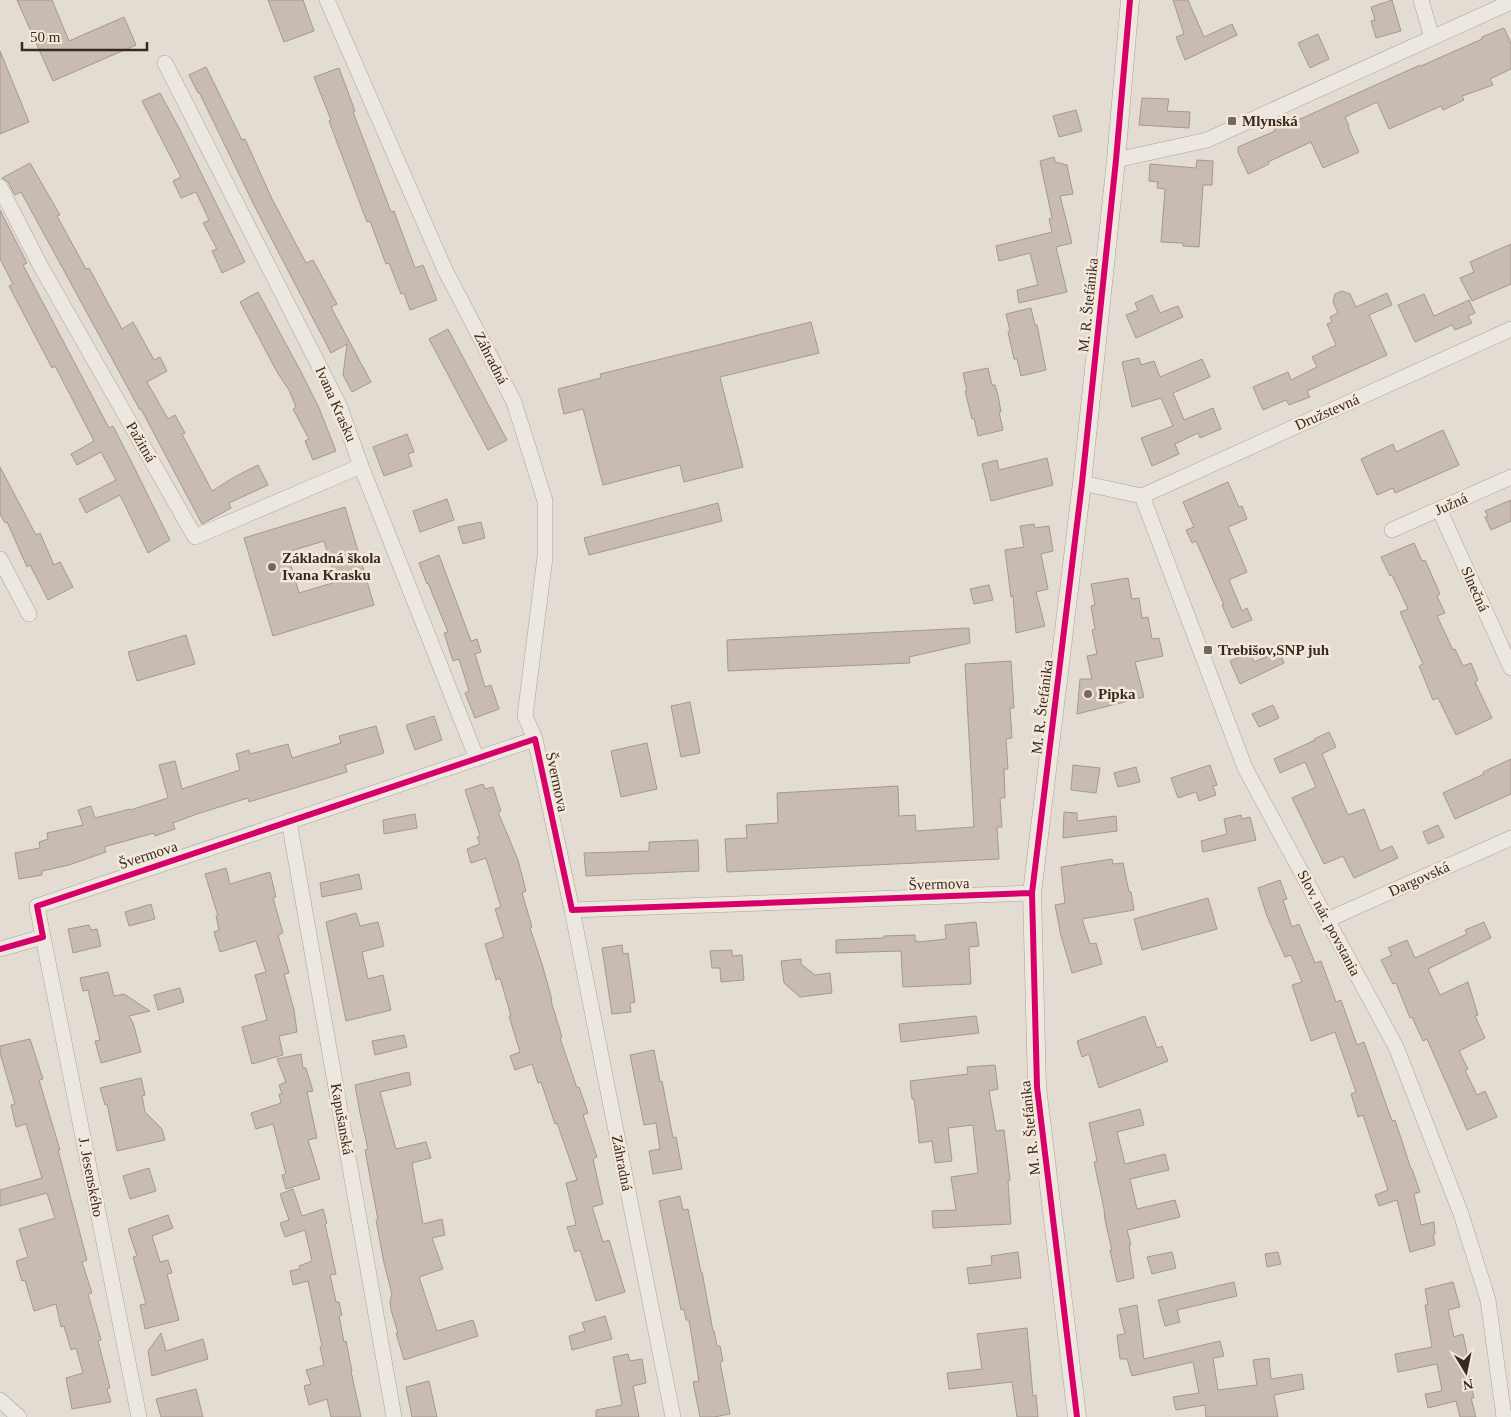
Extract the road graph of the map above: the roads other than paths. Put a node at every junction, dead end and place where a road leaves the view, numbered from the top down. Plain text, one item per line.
1 (328, 0) edge
2 (1130, 0) edge
3 (1421, 0) edge
4 (1511, 2) edge
5 (1432, 38) junction
6 (165, 63) dead end
7 (1116, 160) junction
8 (0, 187) edge
9 (1511, 329) edge
10 (362, 466) junction
11 (1511, 477) edge
12 (1082, 483) junction
13 (1142, 496) junction
14 (1439, 509) junction
15 (1392, 530) dead end
16 (0, 559) edge
17 (29, 614) dead end
18 (1511, 668) edge
19 (535, 739) junction
20 (477, 759) junction
21 (290, 821) junction
22 (1511, 838) edge
23 (1032, 893) junction
24 (572, 910) junction
25 (1327, 920) junction
26 (43, 937) junction
27 (0, 949) edge
28 (0, 1400) edge
29 (19, 1417) edge
30 (138, 1417) edge
31 (394, 1417) edge
32 (673, 1417) edge
33 (1077, 1417) edge
34 (1504, 1417) edge

1 - 19 street, Záhradná
2 - 7 street, M. R. Štefánika
3 - 5 street
4 - 5 street
5 - 7 street
6 - 10 street, Ivana Krasku
7 - 12 street, M. R. Štefánika
8 - 10 street, Pažitná
9 - 13 street, Družstevná
10 - 20 street, Ivana Krasku
11 - 14 street, Južná
12 - 13 street
12 - 23 street, M. R. Štefánika
13 - 25 street, Slov. nár. povstania
14 - 15 street, Južná
14 - 18 street, Slnečná
16 - 17 street
19 - 20 street, Švermova
19 - 24 street, Švermova
20 - 21 street, Švermova
21 - 26 street, Švermova
21 - 31 street, Kapušanská
22 - 25 street, Dargovská
23 - 24 street, Švermova
23 - 33 street, M. R. Štefánika
24 - 32 street, Záhradná
25 - 34 street, Slov. nár. povstania
26 - 27 street
26 - 30 street, J. Jesenského
28 - 29 street

